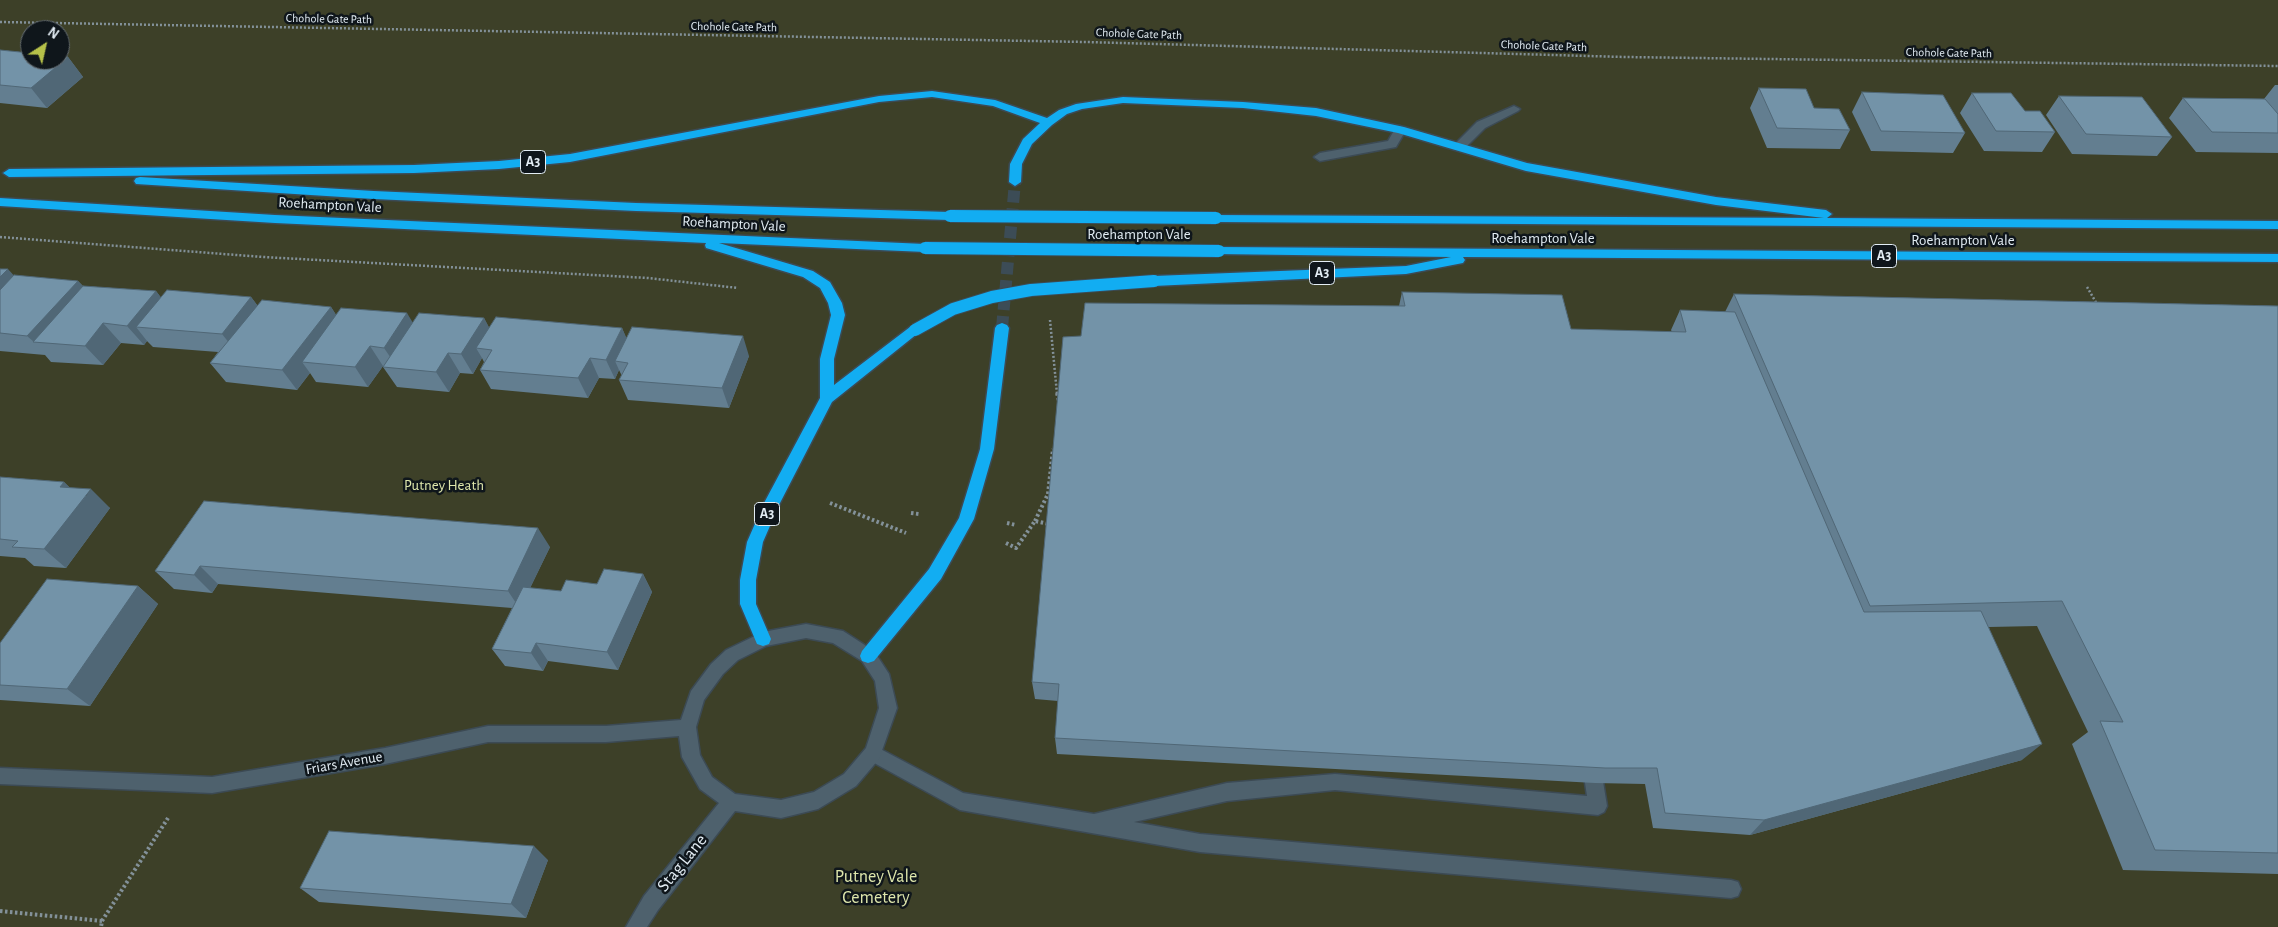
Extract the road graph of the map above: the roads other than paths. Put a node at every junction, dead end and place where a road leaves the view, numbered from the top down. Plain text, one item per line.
1 (1514, 109) dead end
2 (1048, 122) junction
3 (1400, 130) junction
4 (1460, 146) junction
5 (1320, 157) dead end
6 (4, 172) edge
7 (1014, 182) tunnel mouth
8 (0, 202) edge
9 (1890, 222) junction
10 (2278, 225) edge
11 (690, 238) junction
12 (1489, 254) junction
13 (2278, 258) edge
14 (1002, 328) tunnel mouth
15 (827, 398) junction
16 (763, 639) junction
17 (868, 656) junction
18 (688, 727) junction
19 (1588, 747) edge
20 (874, 753) junction
21 (0, 776) edge
22 (731, 802) junction
23 (1093, 823) junction
24 (1732, 890) dead end
25 (636, 927) edge

1 - 4 street
2 - 3 highway, A3
2 - 6 highway, A3
2 - 7 highway, A3
3 - 4 highway, A3
3 - 5 street
4 - 9 highway, A3
6 - 9 highway, Roehampton Vale / A3, bridge
8 - 11 highway, Roehampton Vale / A3
9 - 10 highway, Roehampton Vale / A3
11 - 12 highway, Roehampton Vale / A3, bridge
11 - 15 highway, A3
12 - 13 highway, Roehampton Vale / A3
12 - 15 highway, A3, bridge
14 - 17 highway
15 - 16 highway, A3
16 - 17 street
16 - 18 street
17 - 20 street
18 - 21 street, Friars Avenue
18 - 22 street
19 - 23 street
20 - 22 street
20 - 23 street
22 - 25 street, Stag Lane
23 - 24 street

